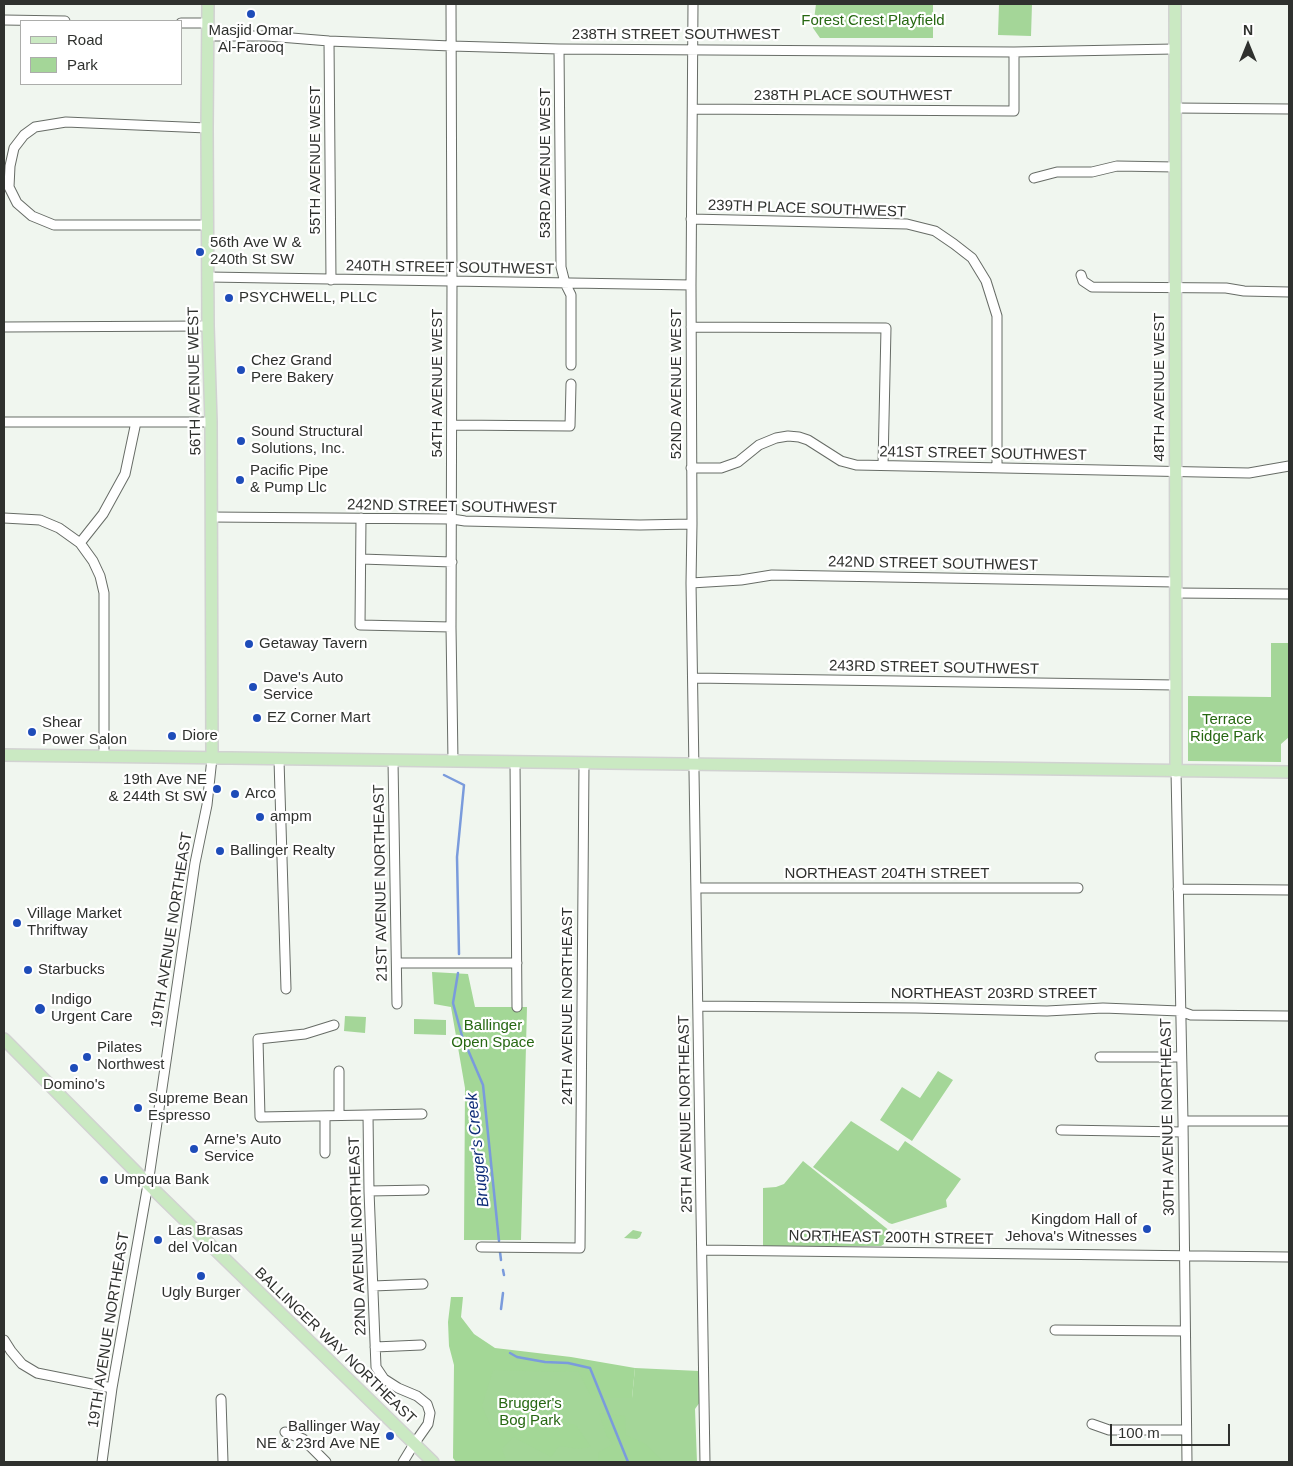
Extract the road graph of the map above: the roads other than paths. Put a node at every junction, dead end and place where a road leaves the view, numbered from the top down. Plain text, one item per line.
1 (208, 4) edge
2 (451, 4) edge
3 (693, 4) edge
4 (1175, 4) edge
5 (4, 20) edge
6 (20, 20) edge
7 (182, 23) edge
8 (208, 23) junction
9 (208, 36) junction
10 (329, 41) junction
11 (451, 46) junction
12 (559, 49) junction
13 (693, 49) junction
14 (1174, 49) junction
15 (1014, 52) junction
16 (1174, 108) junction
17 (693, 109) junction
18 (1289, 109) edge
19 (207, 128) junction
20 (1175, 167) junction
21 (1034, 178) dead end
22 (691, 219) junction
23 (208, 225) junction
24 (1081, 275) dead end
25 (209, 277) junction
26 (331, 280) junction
27 (452, 282) junction
28 (565, 283) junction
29 (691, 285) junction
30 (1174, 288) junction
31 (1289, 292) edge
32 (208, 326) junction
33 (4, 327) edge
34 (691, 327) junction
35 (571, 366) dead end
36 (571, 384) dead end
37 (4, 422) edge
38 (136, 422) junction
39 (211, 422) junction
40 (452, 425) junction
41 (883, 465) junction
42 (1289, 466) edge
43 (997, 467) junction
44 (691, 468) junction
45 (1175, 471) junction
46 (211, 517) junction
47 (4, 518) edge
48 (361, 518) junction
49 (452, 519) junction
50 (692, 524) junction
51 (80, 543) junction
52 (361, 559) junction
53 (452, 562) junction
54 (691, 583) junction
55 (1176, 587) junction
56 (1289, 594) edge
57 (451, 627) junction
58 (693, 678) junction
59 (1175, 685) junction
60 (4, 755) edge
61 (104, 756) junction
62 (212, 758) junction
63 (279, 760) junction
64 (393, 761) junction
65 (453, 761) junction
66 (515, 762) junction
67 (584, 764) junction
68 (693, 765) junction
69 (1176, 771) junction
70 (1289, 772) edge
71 (696, 888) junction
72 (1078, 888) dead end
73 (1178, 889) junction
74 (1289, 890) edge
75 (396, 963) junction
76 (517, 963) junction
77 (286, 989) dead end
78 (397, 1004) dead end
79 (698, 1006) junction
80 (517, 1007) dead end
81 (1180, 1011) junction
82 (1289, 1016) edge
83 (334, 1025) dead end
84 (4, 1039) edge
85 (1100, 1057) dead end
86 (1182, 1057) junction
87 (339, 1070) dead end
88 (422, 1114) dead end
89 (339, 1115) junction
90 (368, 1115) junction
91 (325, 1116) junction
92 (1289, 1120) edge
93 (1183, 1121) junction
94 (1061, 1130) dead end
95 (1183, 1132) junction
96 (325, 1153) dead end
97 (148, 1184) junction
98 (424, 1190) dead end
99 (369, 1191) junction
100 (481, 1246) dead end
101 (702, 1250) junction
102 (1184, 1255) junction
103 (1289, 1256) edge
104 (423, 1284) dead end
105 (372, 1286) junction
106 (1055, 1330) dead end
107 (1185, 1331) junction
108 (4, 1340) edge
109 (422, 1345) dead end
110 (375, 1346) junction
111 (112, 1388) junction
112 (221, 1399) dead end
113 (1092, 1424) dead end
114 (1186, 1430) junction
115 (285, 1432) dead end
116 (414, 1444) junction
117 (102, 1462) edge
118 (223, 1462) edge
119 (326, 1462) edge
120 (403, 1462) edge
121 (433, 1462) edge
122 (705, 1462) edge
123 (1187, 1462) edge

1 - 8 main road, 56TH AVENUE WEST
2 - 11 street, 54TH AVENUE WEST
3 - 13 street, 52ND AVENUE WEST
4 - 14 main road, 48TH AVENUE WEST
5 - 6 street
7 - 8 street
8 - 9 main road, 56TH AVENUE WEST
9 - 10 street, 238TH STREET SOUTHWEST
9 - 19 main road, 56TH AVENUE WEST
10 - 11 street, 238TH STREET SOUTHWEST
10 - 26 street, 55TH AVENUE WEST
11 - 12 street, 238TH STREET SOUTHWEST
11 - 27 street, 54TH AVENUE WEST
12 - 13 street, 238TH STREET SOUTHWEST
12 - 28 street, 53RD AVENUE WEST
13 - 15 street, 238TH STREET SOUTHWEST
13 - 17 street, 52ND AVENUE WEST
14 - 15 street, 238TH STREET SOUTHWEST
14 - 16 main road, 48TH AVENUE WEST
15 - 17 street, 238TH PLACE SOUTHWEST
16 - 18 street
16 - 20 main road, 48TH AVENUE WEST
17 - 22 street, 52ND AVENUE WEST
19 - 23 main road, 56TH AVENUE WEST
19 - 23 street
20 - 21 street
20 - 30 main road, 48TH AVENUE WEST
22 - 29 street, 52ND AVENUE WEST
22 - 43 street, 239TH PLACE SOUTHWEST
23 - 25 main road, 56TH AVENUE WEST
24 - 30 street
25 - 26 street, 240TH STREET SOUTHWEST
25 - 32 main road, 56TH AVENUE WEST
26 - 27 street, 240TH STREET SOUTHWEST
27 - 28 street, 240TH STREET SOUTHWEST
27 - 40 street, 54TH AVENUE WEST
28 - 29 street, 240TH STREET SOUTHWEST
28 - 35 street, 53RD AVENUE WEST
29 - 34 street, 52ND AVENUE WEST
30 - 31 street
30 - 45 main road, 48TH AVENUE WEST
32 - 33 street
32 - 39 main road, 56TH AVENUE WEST
34 - 41 street
34 - 44 street, 52ND AVENUE WEST
36 - 40 street
37 - 38 street
38 - 39 street
38 - 51 street
39 - 46 main road, 56TH AVENUE WEST
40 - 49 street, 54TH AVENUE WEST
41 - 43 street, 241ST STREET SOUTHWEST
41 - 44 street, 241ST STREET SOUTHWEST
42 - 45 street, 241ST STREET SOUTHWEST
43 - 45 street, 241ST STREET SOUTHWEST
44 - 50 street, 52ND AVENUE WEST
45 - 55 main road, 48TH AVENUE WEST
46 - 48 street, 242ND STREET SOUTHWEST
46 - 62 main road, 56TH AVENUE WEST
47 - 51 street
48 - 49 street, 242ND STREET SOUTHWEST
48 - 52 street
49 - 50 street, 242ND STREET SOUTHWEST
49 - 53 street, 54TH AVENUE WEST
50 - 54 street, 52ND AVENUE WEST
51 - 61 street
52 - 53 street
52 - 57 street
53 - 57 street, 54TH AVENUE WEST
54 - 55 street, 242ND STREET SOUTHWEST
54 - 58 street, 52ND AVENUE WEST
55 - 56 street, 242ND STREET SOUTHWEST
55 - 59 main road, 48TH AVENUE WEST
57 - 65 street, 54TH AVENUE WEST
58 - 59 street, 243RD STREET SOUTHWEST
58 - 68 street, 52ND AVENUE WEST
59 - 69 main road, 48TH AVENUE WEST
60 - 61 main road
61 - 62 main road
62 - 63 main road
62 - 97 street, 19TH AVENUE NORTHEAST
63 - 64 main road
63 - 77 street
64 - 65 main road
64 - 75 street, 21ST AVENUE NORTHEAST
65 - 66 main road
66 - 67 main road
66 - 76 street
67 - 68 main road
67 - 100 street, 24TH AVENUE NORTHEAST
68 - 69 main road
68 - 71 street, 25TH AVENUE NORTHEAST
69 - 70 main road
69 - 73 street, 30TH AVENUE NORTHEAST
71 - 72 street, NORTHEAST 204TH STREET
71 - 79 street, 25TH AVENUE NORTHEAST
73 - 74 street
73 - 81 street, 30TH AVENUE NORTHEAST
75 - 76 street
75 - 78 street, 21ST AVENUE NORTHEAST
76 - 80 street
79 - 81 street, NORTHEAST 203RD STREET
79 - 101 street, 25TH AVENUE NORTHEAST
81 - 82 street, NORTHEAST 203RD STREET
81 - 86 street, 30TH AVENUE NORTHEAST
83 - 91 street
84 - 97 main road, BALLINGER WAY NORTHEAST
85 - 86 street
86 - 93 street, 30TH AVENUE NORTHEAST
87 - 89 street
88 - 90 street
89 - 90 street
89 - 91 street
90 - 99 street, 22ND AVENUE NORTHEAST
91 - 96 street
92 - 93 street
93 - 95 street, 30TH AVENUE NORTHEAST
94 - 95 street
95 - 102 street, 30TH AVENUE NORTHEAST
97 - 111 street, 19TH AVENUE NORTHEAST
97 - 116 main road, BALLINGER WAY NORTHEAST
98 - 99 street
99 - 105 street, 22ND AVENUE NORTHEAST
101 - 102 street, NORTHEAST 200TH STREET
101 - 122 street, 25TH AVENUE NORTHEAST
102 - 103 street, NORTHEAST 200TH STREET
102 - 107 street, 30TH AVENUE NORTHEAST
104 - 105 street
105 - 110 street, 22ND AVENUE NORTHEAST
106 - 107 street
107 - 114 street, 30TH AVENUE NORTHEAST
108 - 111 street
109 - 110 street
110 - 116 street, 22ND AVENUE NORTHEAST
111 - 117 street, 19TH AVENUE NORTHEAST
112 - 118 street
113 - 114 street
114 - 123 street, 30TH AVENUE NORTHEAST
115 - 119 street
116 - 120 street
116 - 121 main road, BALLINGER WAY NORTHEAST

